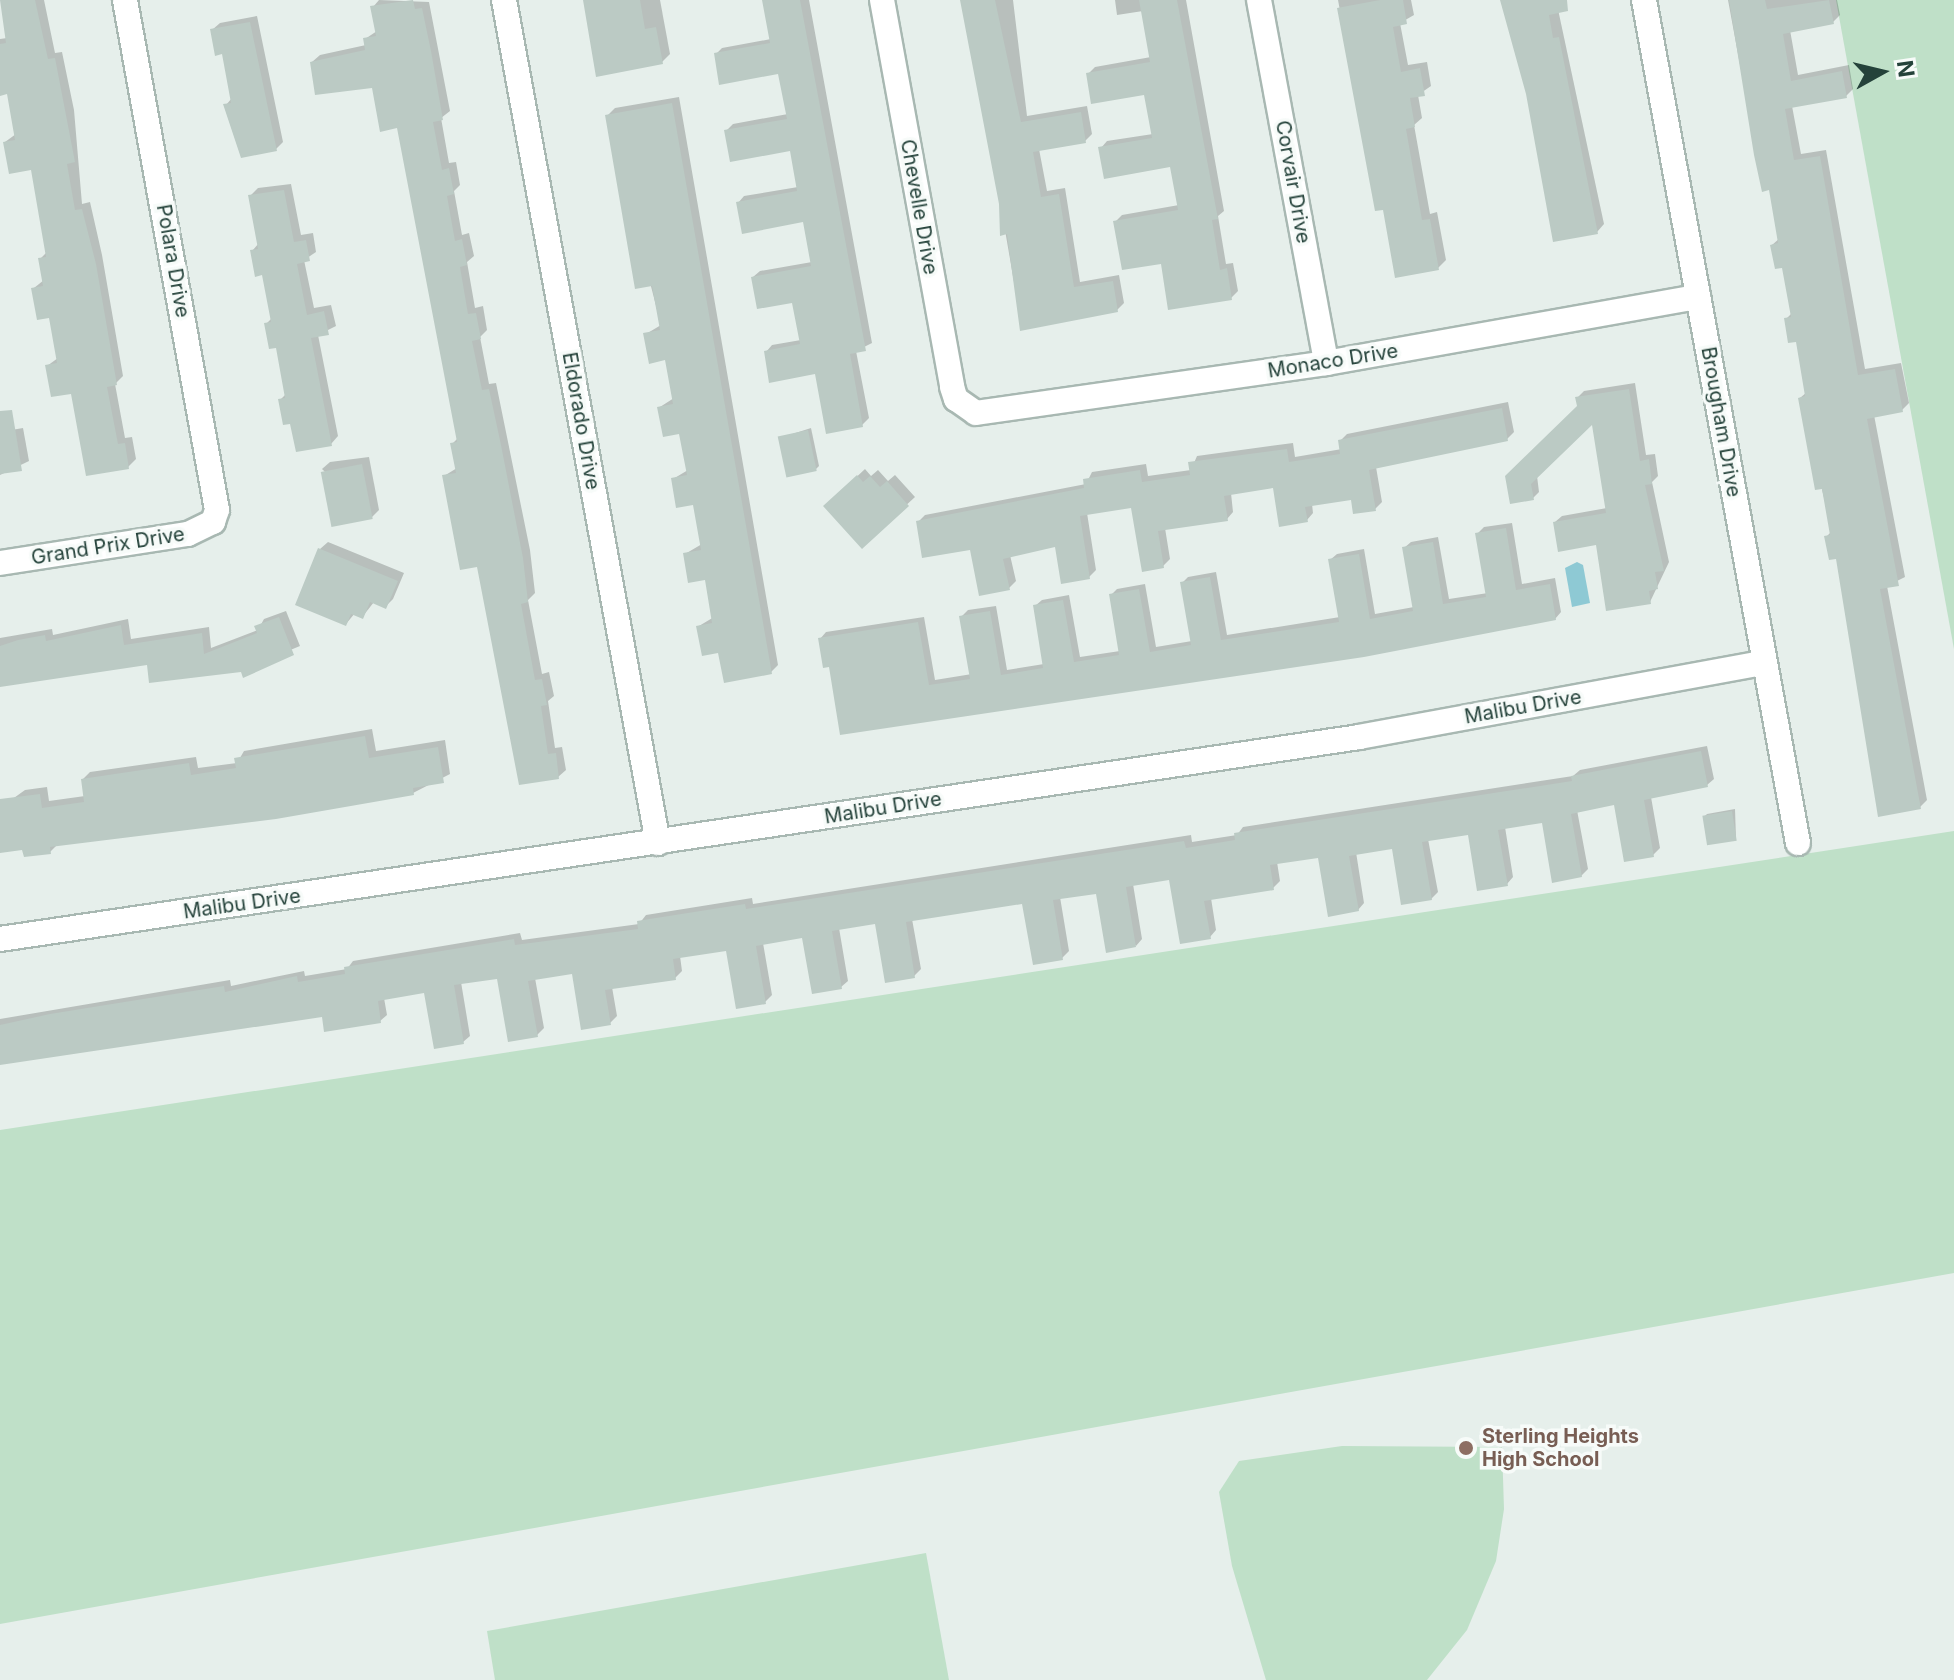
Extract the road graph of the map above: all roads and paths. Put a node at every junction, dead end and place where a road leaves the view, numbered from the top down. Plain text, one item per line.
1 (125, 0) edge
2 (504, 0) edge
3 (882, 0) edge
4 (1259, 0) edge
5 (1644, 0) edge
6 (1698, 297) junction
7 (1326, 363) junction
8 (967, 409) joint
9 (213, 522) joint
10 (0, 563) edge
11 (1763, 663) junction
12 (658, 843) junction
13 (1798, 843) dead end
14 (0, 939) edge

1 - 9 street, Polara Drive
2 - 12 street, Eldorado Drive
3 - 8 street, Chevelle Drive
4 - 7 street, Corvair Drive
5 - 6 street, Brougham Drive
6 - 7 street, Monaco Drive
6 - 11 street, Brougham Drive
7 - 8 street, Monaco Drive
9 - 10 street, Grand Prix Drive
11 - 12 street, Malibu Drive
11 - 13 street, Brougham Drive
12 - 14 street, Malibu Drive

